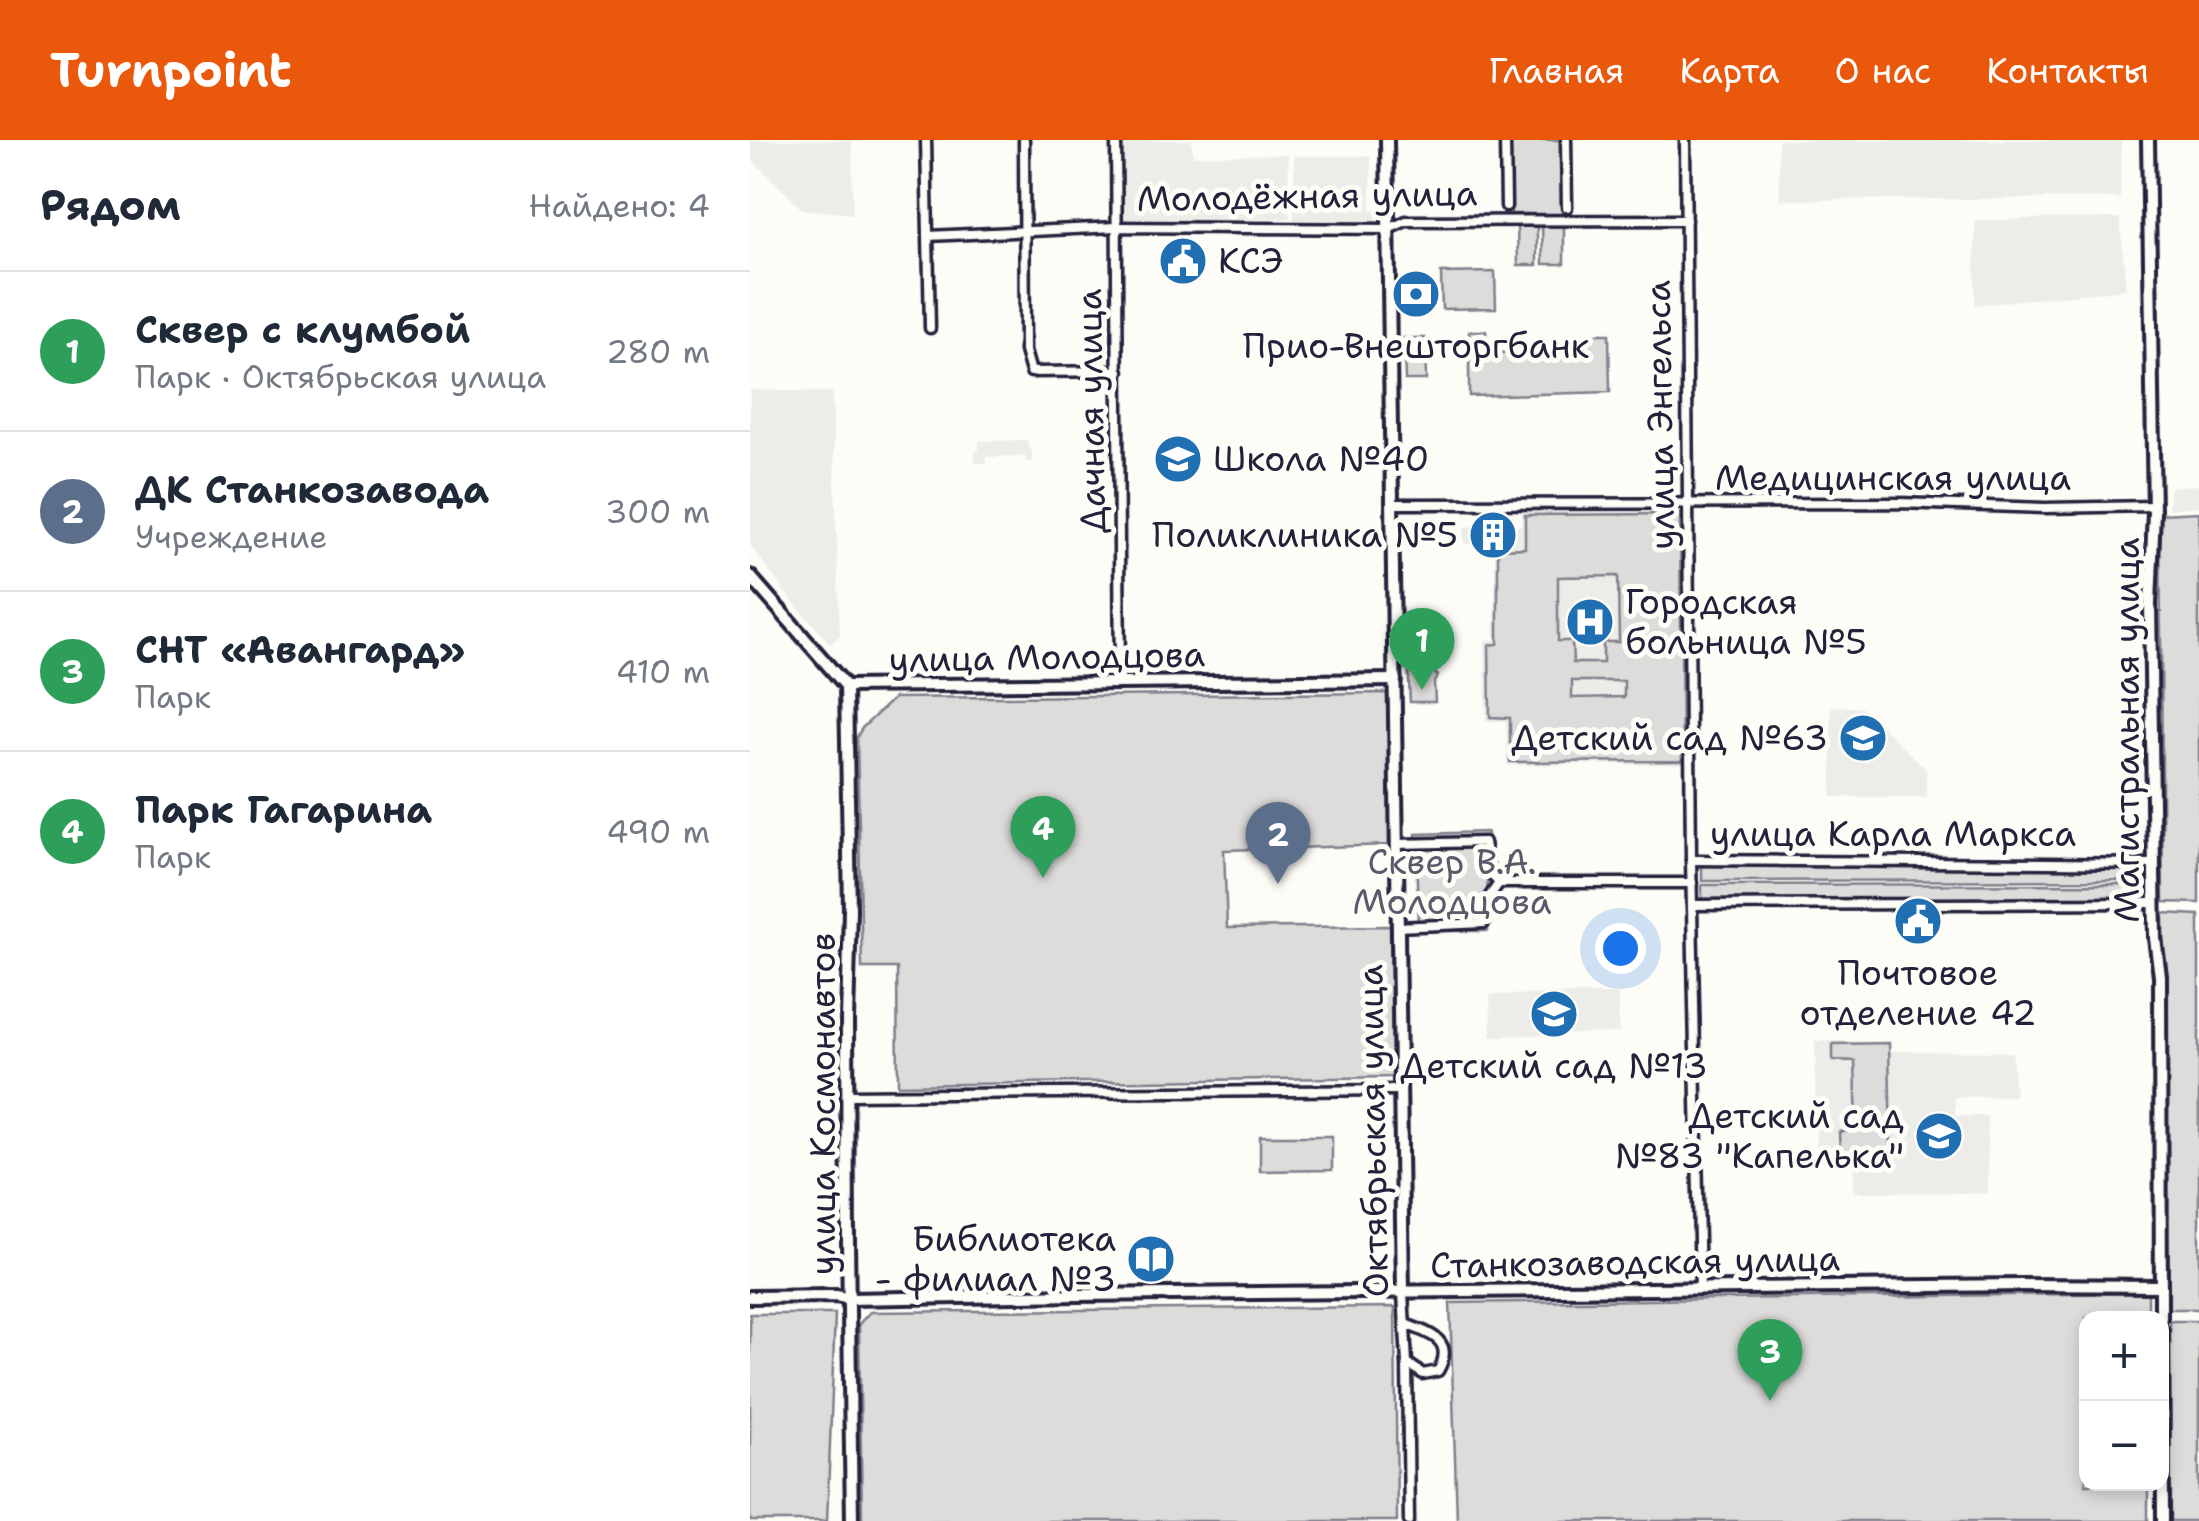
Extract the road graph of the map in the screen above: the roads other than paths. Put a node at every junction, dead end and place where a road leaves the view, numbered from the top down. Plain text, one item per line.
1 (926, 140) edge
2 (1024, 140) edge
3 (1116, 140) edge
4 (1386, 140) edge
5 (1505, 140) edge
6 (1566, 140) edge
7 (1685, 140) edge
8 (2148, 140) edge
9 (1506, 206) dead end
10 (1567, 207) dead end
11 (1686, 220) junction
12 (1116, 226) junction
13 (1389, 229) junction
14 (1024, 232) junction
15 (928, 236) junction
16 (930, 328) dead end
17 (1119, 371) junction
18 (1392, 504) junction
19 (1688, 505) junction
20 (2154, 506) junction
21 (750, 576) edge
22 (1394, 680) junction
23 (1120, 682) junction
24 (846, 686) junction
25 (1396, 844) junction
26 (1692, 860) junction
27 (2154, 864) junction
28 (1499, 883) junction
29 (1692, 883) junction
30 (2155, 903) junction
31 (1692, 905) junction
32 (1397, 927) junction
33 (1399, 1090) junction
34 (848, 1095) junction
35 (2162, 1286) junction
36 (1700, 1289) junction
37 (1403, 1292) junction
38 (750, 1297) edge
39 (850, 1299) junction
40 (2161, 1311) edge
41 (1405, 1324) junction
42 (1407, 1362) junction
43 (2162, 1401) edge
44 (852, 1521) edge
45 (1410, 1521) edge
46 (2163, 1521) edge

1 - 15 street
2 - 14 street
3 - 12 street, Дачная улица
4 - 13 street, Октябрьская улица
5 - 9 street
6 - 10 street
7 - 11 street, улица Энгельса
8 - 20 street, Магистральная улица
11 - 13 street, Молодёжная улица
11 - 19 street, улица Энгельса
12 - 13 street, Молодёжная улица
12 - 14 street, Молодёжная улица
12 - 17 street, Дачная улица
13 - 18 street, Октябрьская улица
14 - 15 street, Молодёжная улица
14 - 17 street
15 - 16 street
17 - 23 street, Дачная улица
18 - 19 street, Медицинская улица
18 - 22 street, Октябрьская улица
19 - 20 street, Медицинская улица
19 - 26 street, улица Энгельса
20 - 27 street, Магистральная улица
21 - 24 street, улица Молодцова
22 - 23 street, улица Молодцова
22 - 25 street, Октябрьская улица
23 - 24 street, улица Молодцова
24 - 34 street, улица Космонавтов
25 - 28 street
25 - 32 street, Октябрьская улица
26 - 27 street, улица Карла Маркса
26 - 29 street, улица Энгельса
27 - 30 street, Магистральная улица
28 - 29 street, улица Карла Маркса
28 - 32 street
29 - 31 street, улица Энгельса
30 - 31 street, улица Карла Маркса
30 - 35 street, Магистральная улица
31 - 36 street, улица Энгельса
32 - 33 street, Октябрьская улица
33 - 34 street
33 - 37 street, Октябрьская улица
34 - 39 street, улица Космонавтов
35 - 36 street, Станкозаводская улица
35 - 40 street, Магистральная улица
36 - 37 street, Станкозаводская улица
37 - 39 street, Станкозаводская улица
37 - 41 street, Октябрьская улица
38 - 39 street, Станкозаводская улица
39 - 44 street, улица Космонавтов
41 - 42 street, Октябрьская улица
41 - 42 street
42 - 45 street, Октябрьская улица
43 - 46 street

